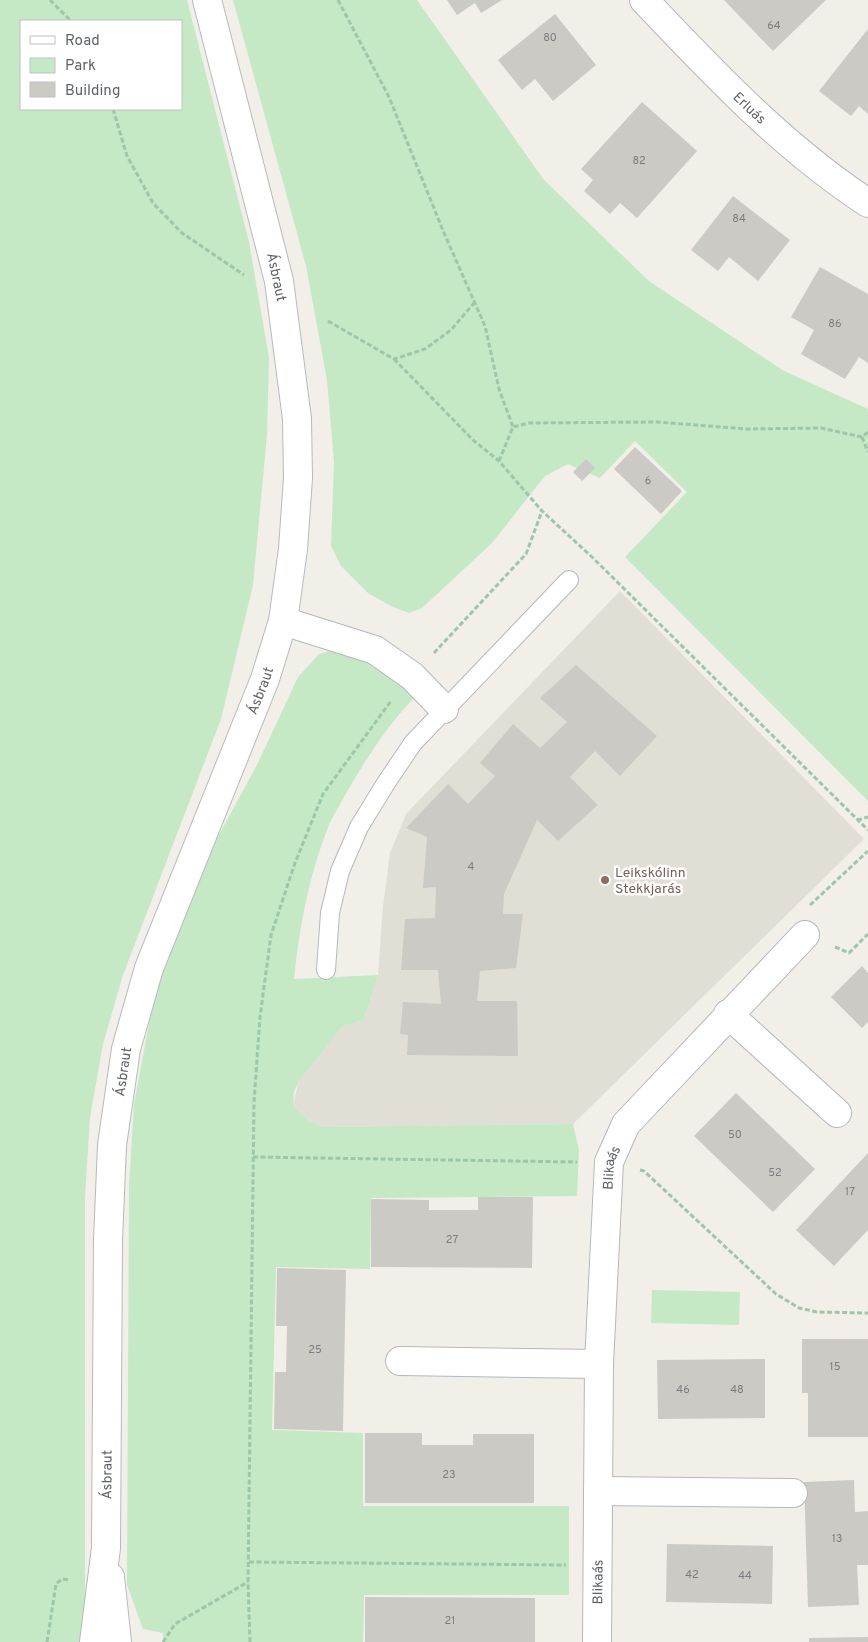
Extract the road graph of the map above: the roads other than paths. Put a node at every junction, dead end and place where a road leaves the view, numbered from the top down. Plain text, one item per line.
1 (207, 0) edge
2 (644, 0) edge
3 (868, 203) edge
4 (569, 580) dead end
5 (283, 621) junction
6 (444, 709) junction
7 (805, 935) road end
8 (326, 970) dead end
9 (728, 1014) junction
10 (837, 1113) dead end
11 (400, 1361) dead end
12 (600, 1364) junction
13 (598, 1491) junction
14 (793, 1493) dead end
15 (106, 1548) junction
16 (94, 1642) edge
17 (117, 1642) edge
18 (597, 1642) edge

1 - 5 street, Ásbraut
2 - 3 street, Erluás
4 - 6 lane
5 - 6 street
5 - 15 street, Ásbraut
6 - 8 lane
7 - 9 street, Blikaás
9 - 10 street
9 - 12 street, Blikaás
11 - 12 street
12 - 13 street, Blikaás
13 - 14 street
13 - 18 street, Blikaás
15 - 16 street, Ásbraut
15 - 17 street, Ásbraut

